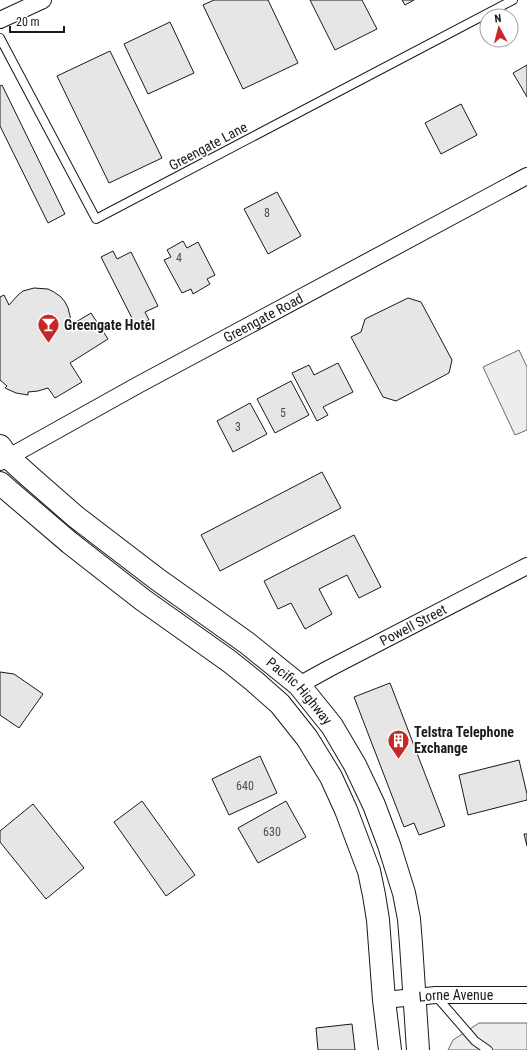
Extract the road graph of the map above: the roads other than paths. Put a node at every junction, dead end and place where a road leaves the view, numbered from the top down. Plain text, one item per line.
1 (43, 0) edge
2 (513, 0) edge
3 (0, 20) edge
4 (0, 38) edge
5 (527, 176) edge
6 (3, 455) edge
7 (0, 483) edge
8 (527, 566) edge
9 (299, 685) junction
10 (436, 995) junction
11 (527, 995) edge
12 (414, 996) junction
13 (384, 1000) junction
14 (390, 1050) edge
15 (418, 1050) edge
16 (488, 1050) edge

1 - 3 street
2 - 4 lane, Greengate Lane
5 - 6 street, Greengate Road
6 - 9 highway, Pacific Highway
7 - 13 highway, Pacific Highway
8 - 9 street, Powell Street
9 - 12 highway, Pacific Highway
10 - 11 street, Lorne Avenue
10 - 12 street, Lorne Avenue
10 - 16 lane
12 - 13 street, Lorne Avenue
12 - 15 highway, Pacific Highway
13 - 14 highway, Pacific Highway

